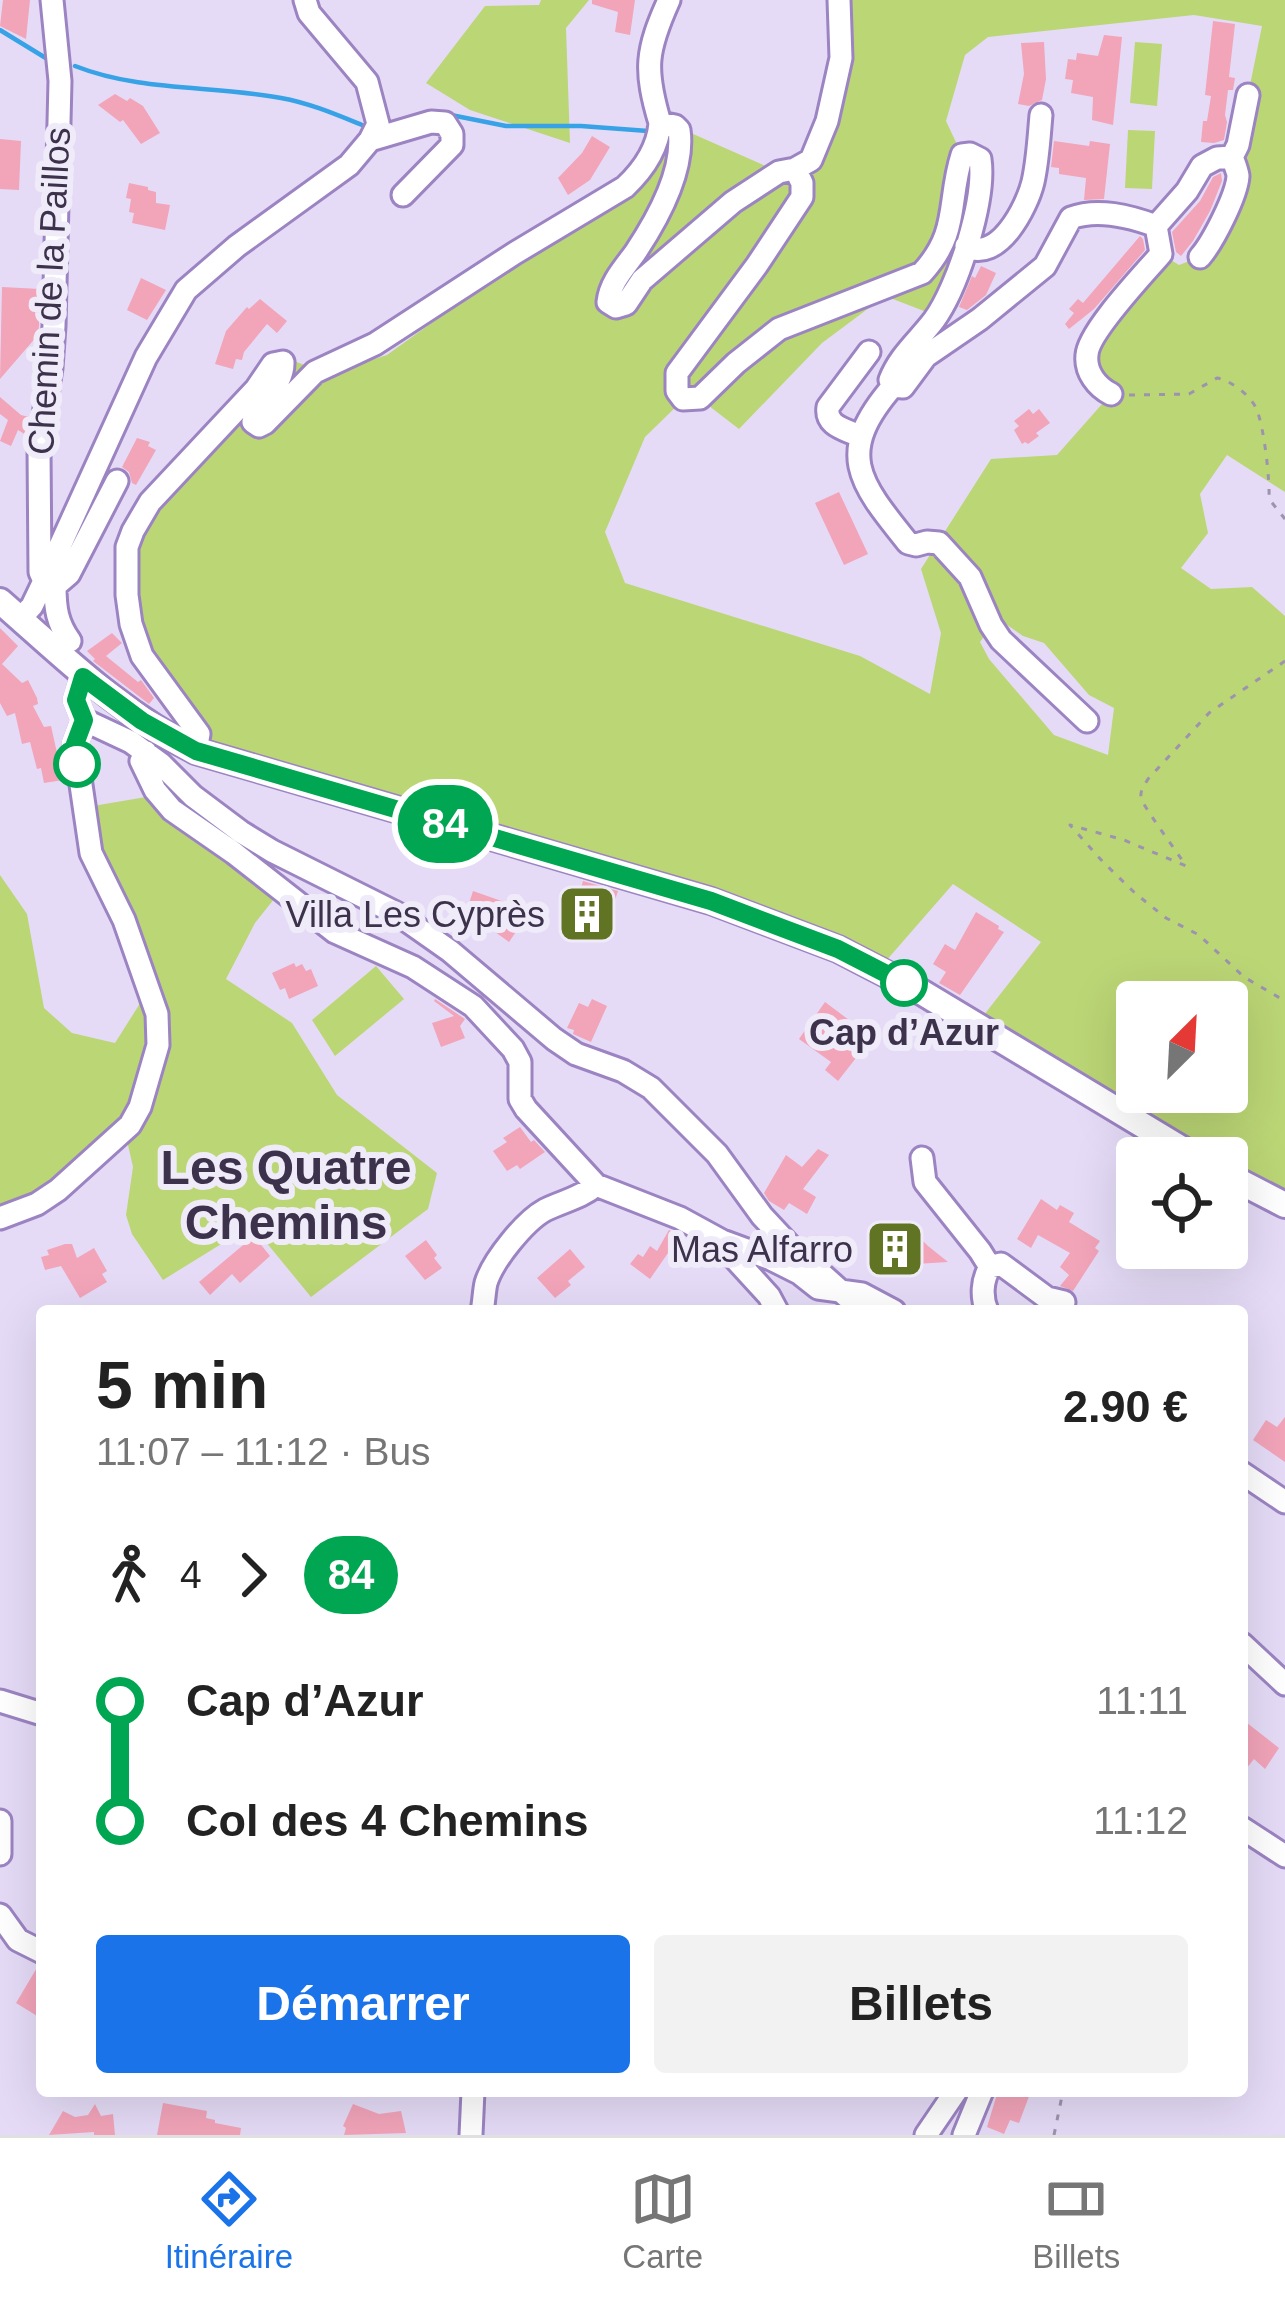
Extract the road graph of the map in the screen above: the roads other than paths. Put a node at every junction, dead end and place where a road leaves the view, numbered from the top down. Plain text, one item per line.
1 (52, 0) edge
2 (305, 0) edge
3 (669, 0) edge
4 (839, 0) edge
5 (1249, 94) dead end
6 (1041, 115) dead end
7 (660, 123) junction
8 (370, 140) junction
9 (1232, 157) junction
10 (795, 170) junction
11 (403, 195) dead end
12 (1156, 226) junction
13 (966, 246) junction
14 (1200, 256) dead end
15 (869, 352) dead end
16 (893, 386) junction
17 (1111, 394) road end
18 (859, 436) junction
19 (117, 481) dead end
20 (50, 584) junction
21 (0, 601) edge
22 (20, 619) junction
23 (70, 640) dead end
24 (83, 677) junction
25 (84, 720) junction
26 (1087, 721) dead end
27 (196, 751) junction
28 (146, 752) junction
29 (1162, 1137) edge
30 (922, 1158) dead end
31 (596, 1185) junction
32 (1248, 1186) edge
33 (1285, 1205) edge
34 (0, 1218) edge
35 (724, 1242) junction
36 (990, 1267) junction
37 (840, 1290) junction
38 (1064, 1302) dead end
39 (483, 1305) edge
40 (774, 1305) edge
41 (856, 1305) edge
42 (883, 1305) edge
43 (984, 1305) edge
44 (1248, 1477) edge
45 (1285, 1502) edge
46 (1248, 1650) edge
47 (1285, 1684) edge
48 (0, 1701) edge
49 (36, 1712) edge
50 (0, 1821) edge
51 (1248, 1832) edge
52 (0, 1854) edge
53 (1285, 1856) edge
54 (0, 1915) edge
55 (36, 1949) edge
56 (473, 2097) edge
57 (952, 2097) edge
58 (980, 2097) edge
59 (471, 2135) edge
60 (926, 2135) edge
61 (964, 2135) edge

1 - 20 street, Chemin de la Paillos
2 - 8 street
3 - 7 street
4 - 10 street
5 - 9 street
6 - 13 street
7 - 10 street
7 - 27 street
8 - 11 street
8 - 20 street
9 - 12 street
9 - 14 street
10 - 13 street
12 - 16 street
12 - 17 street
13 - 16 street
15 - 18 street
16 - 18 street
18 - 26 street
19 - 20 street
20 - 22 street
20 - 23 street, Chemin de la Paillos
21 - 22 main road
22 - 24 main road
24 - 25 street
24 - 27 main road
25 - 28 street
25 - 34 street
27 - 29 main road
28 - 31 street
28 - 37 street
30 - 36 street
31 - 35 street
31 - 39 street
32 - 33 main road
35 - 37 street
35 - 40 street
36 - 38 street
36 - 43 street
37 - 41 street
37 - 42 street
44 - 45 street
46 - 47 street
48 - 49 street
50 - 52 street
51 - 53 street
54 - 55 street
56 - 59 street
57 - 60 street
58 - 61 street

